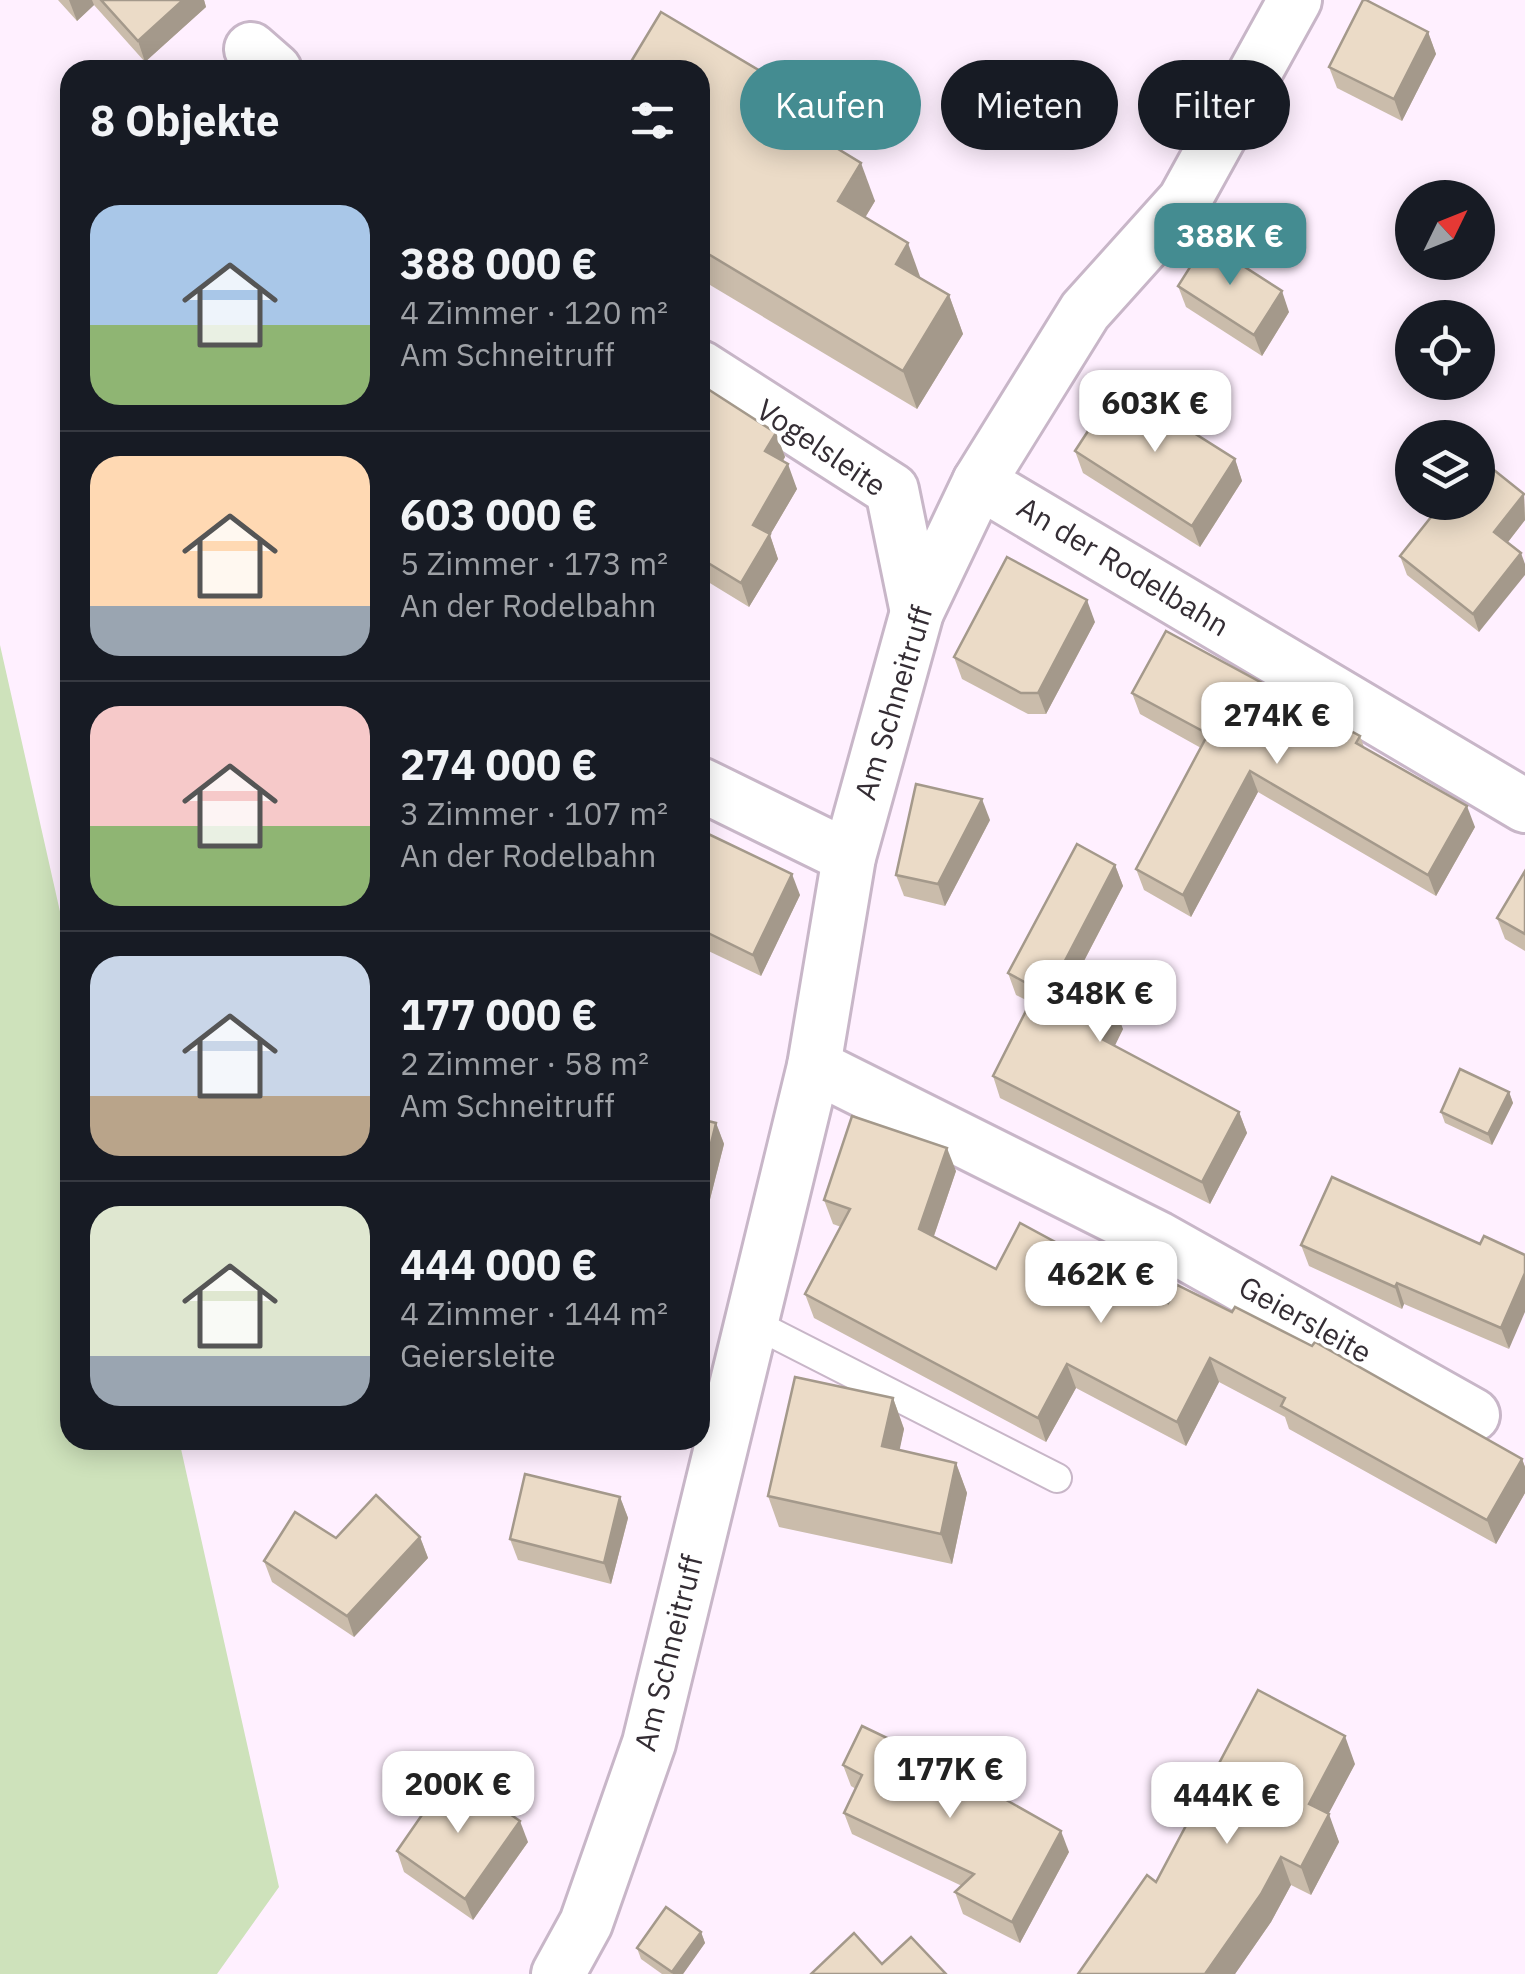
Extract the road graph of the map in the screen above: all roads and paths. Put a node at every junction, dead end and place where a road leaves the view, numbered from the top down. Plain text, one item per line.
1 (1295, 0) edge
2 (710, 374) edge
3 (980, 482) junction
4 (917, 612) junction
5 (710, 789) edge
6 (1525, 806) edge
7 (848, 857) junction
8 (814, 1066) junction
9 (751, 1322) junction
10 (1473, 1414) dead end
11 (1057, 1478) dead end
12 (558, 1974) edge

1 - 3 street, Am Schneitruff
2 - 4 street, Vogelsleite
3 - 4 street, Am Schneitruff
3 - 6 street, An der Rodelbahn
4 - 7 street, Am Schneitruff
5 - 7 street
7 - 8 street, Am Schneitruff
8 - 9 street, Am Schneitruff
8 - 10 street, Geiersleite
9 - 11 lane
9 - 12 street, Am Schneitruff

